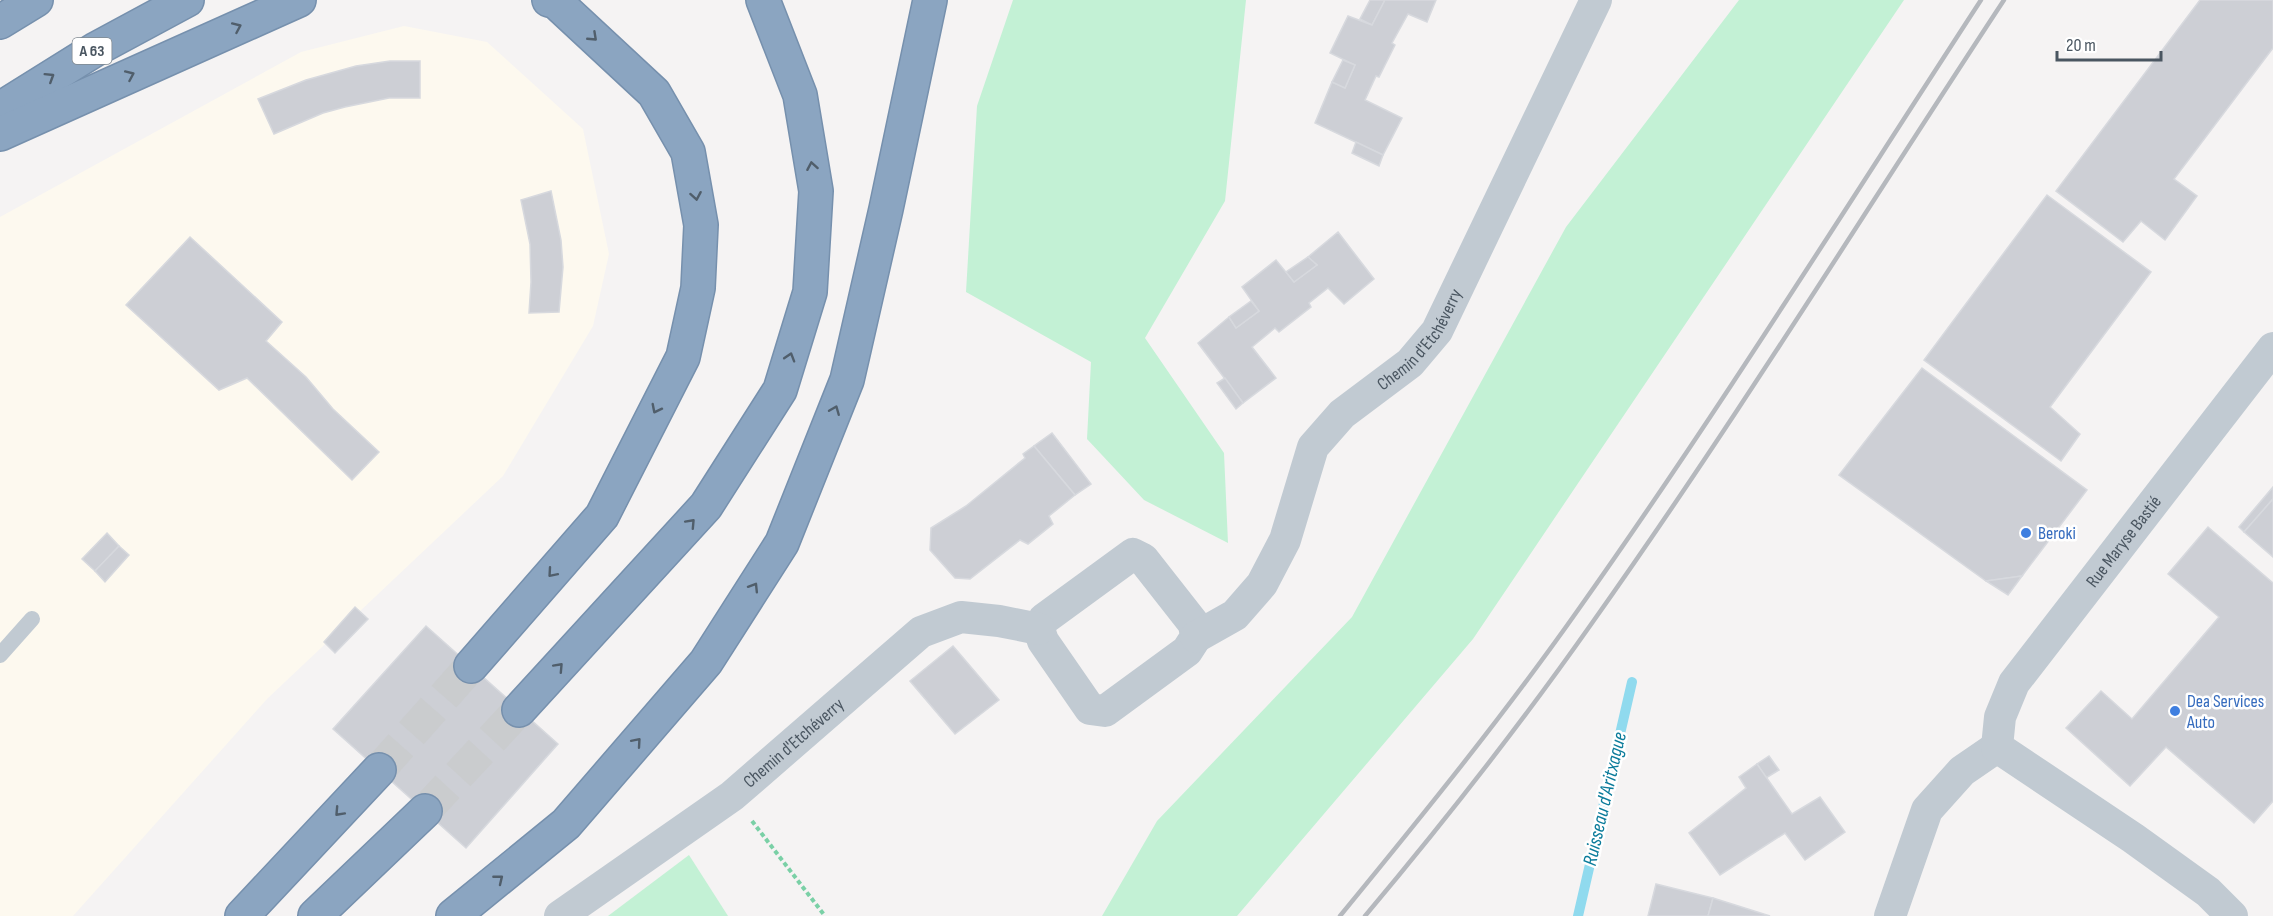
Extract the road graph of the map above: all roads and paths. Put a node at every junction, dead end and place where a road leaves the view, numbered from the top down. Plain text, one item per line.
1 (36, 0) edge
2 (187, 0) edge
3 (299, 0) edge
4 (549, 0) edge
5 (763, 0) edge
6 (930, 0) edge
7 (1596, 0) edge
8 (0, 22) edge
9 (0, 108) edge
10 (0, 134) edge
11 (2273, 348) edge
12 (32, 619) dead end
13 (1039, 629) junction
14 (1196, 637) junction
15 (0, 655) edge
16 (471, 666) tunnel mouth
17 (519, 710) tunnel mouth
18 (1997, 747) junction
19 (379, 770) tunnel mouth
20 (732, 796) junction
21 (424, 811) tunnel mouth
22 (242, 916) edge
23 (315, 916) edge
24 (453, 916) edge
25 (560, 916) edge
26 (825, 916) edge
27 (1890, 916) edge
28 (2232, 916) edge

1 - 8 highway
9 -> 2 highway, A 63
10 -> 3 highway
4 -> 16 highway
17 -> 5 highway
24 -> 6 highway
7 - 14 street, Chemin d'Etchéverry
11 - 18 street, Rue Maryse Bastié
12 - 15 lane
13 - 14 street
13 - 14 street, Chemin d'Etchéverry
13 - 20 street, Chemin d'Etchéverry
18 - 27 street
18 - 28 street
19 -> 22 highway
20 - 25 street, Chemin d'Etchéverry
20 - 26 path
21 - 23 highway

